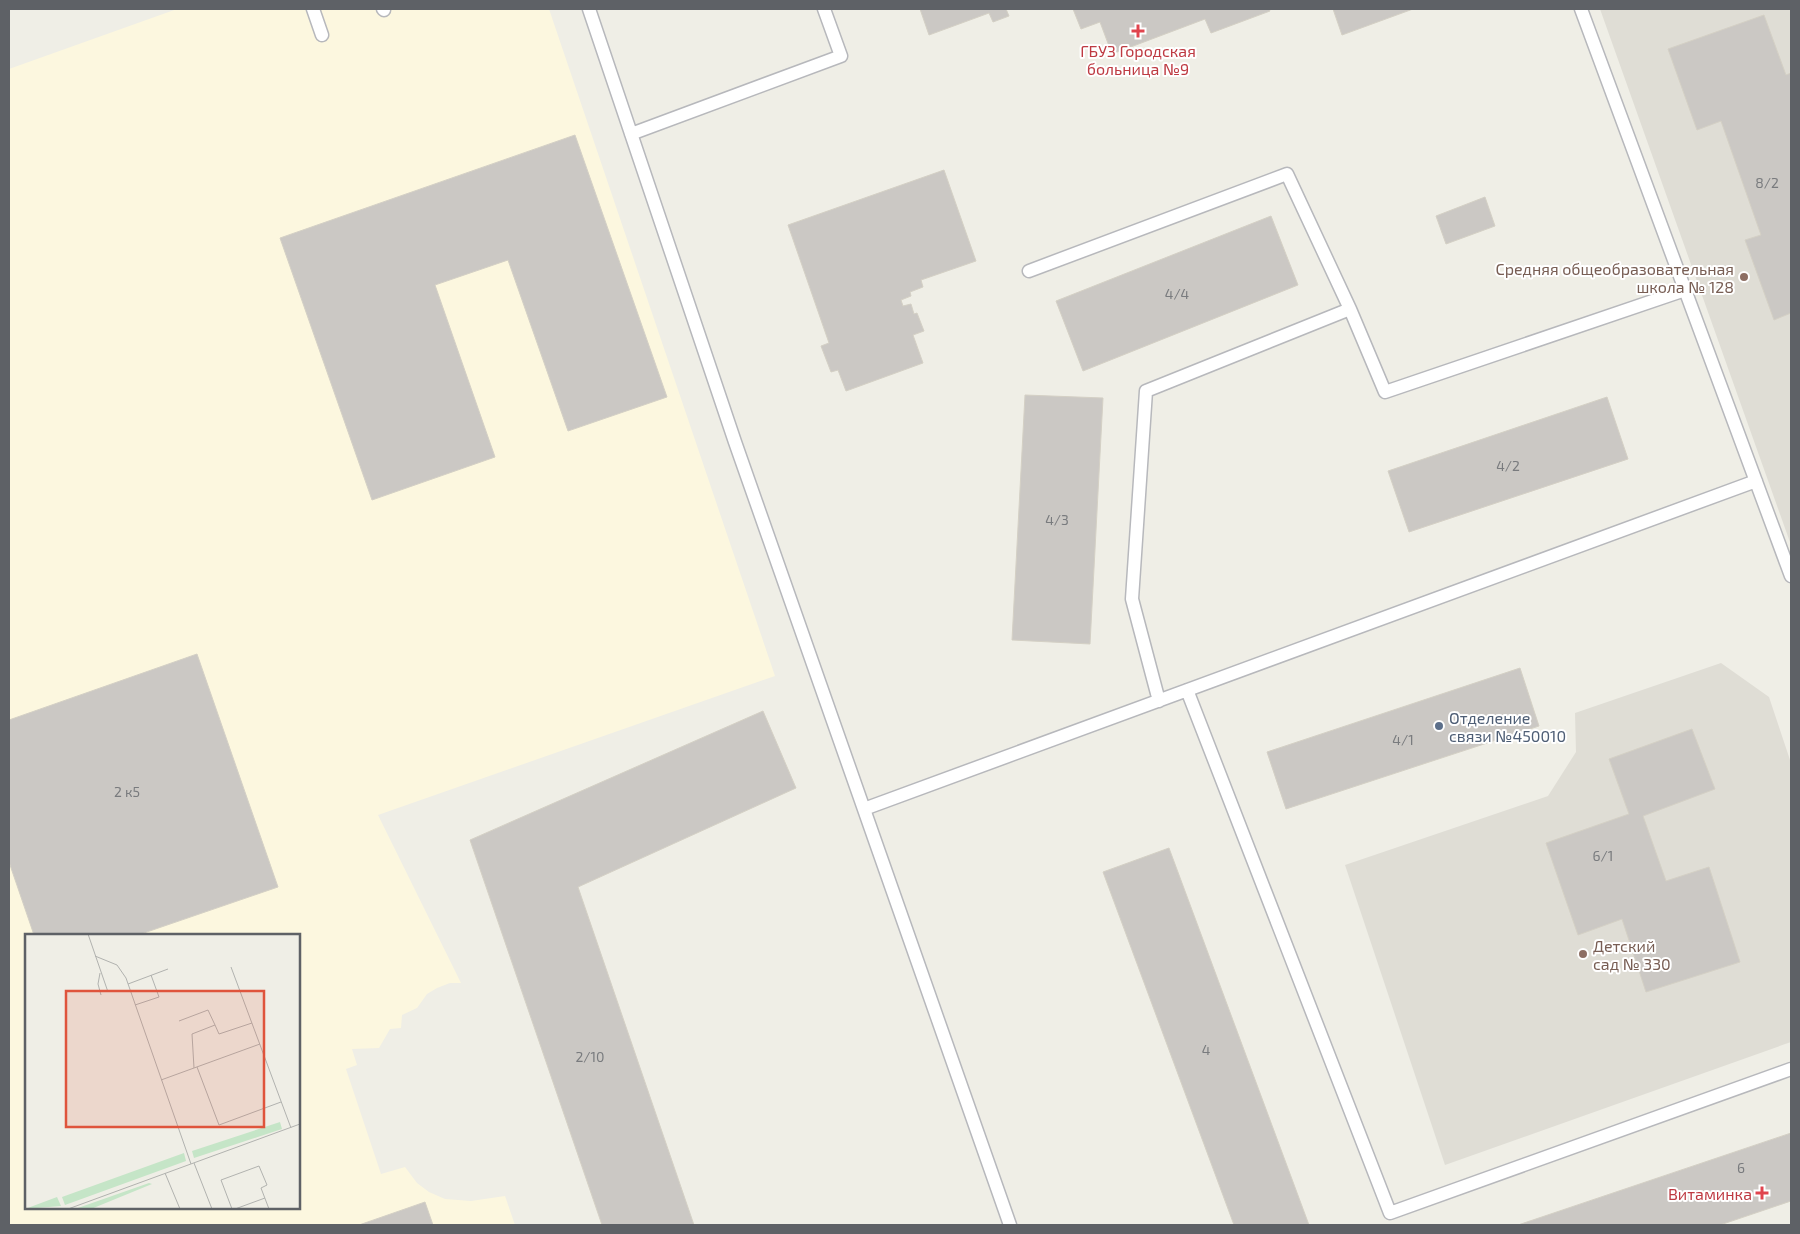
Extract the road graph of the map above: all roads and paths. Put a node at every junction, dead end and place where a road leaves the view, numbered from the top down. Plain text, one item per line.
1 (313, 9) edge
2 (588, 9) edge
3 (824, 9) edge
4 (1581, 9) edge
5 (322, 35) dead end
6 (631, 134) junction
7 (1029, 271) dead end
8 (1685, 290) junction
9 (1350, 308) junction
10 (1756, 481) junction
11 (1791, 576) edge
12 (1187, 690) junction
13 (1158, 701) junction
14 (864, 809) junction
15 (1791, 1069) edge
16 (1010, 1225) edge

1 - 5 lane
2 - 6 lane
3 - 6 lane
4 - 8 lane
6 - 14 lane
7 - 9 lane
8 - 9 lane
8 - 10 lane
9 - 13 lane
10 - 11 lane
10 - 12 lane
12 - 13 lane
12 - 15 lane
13 - 14 lane
14 - 16 lane

